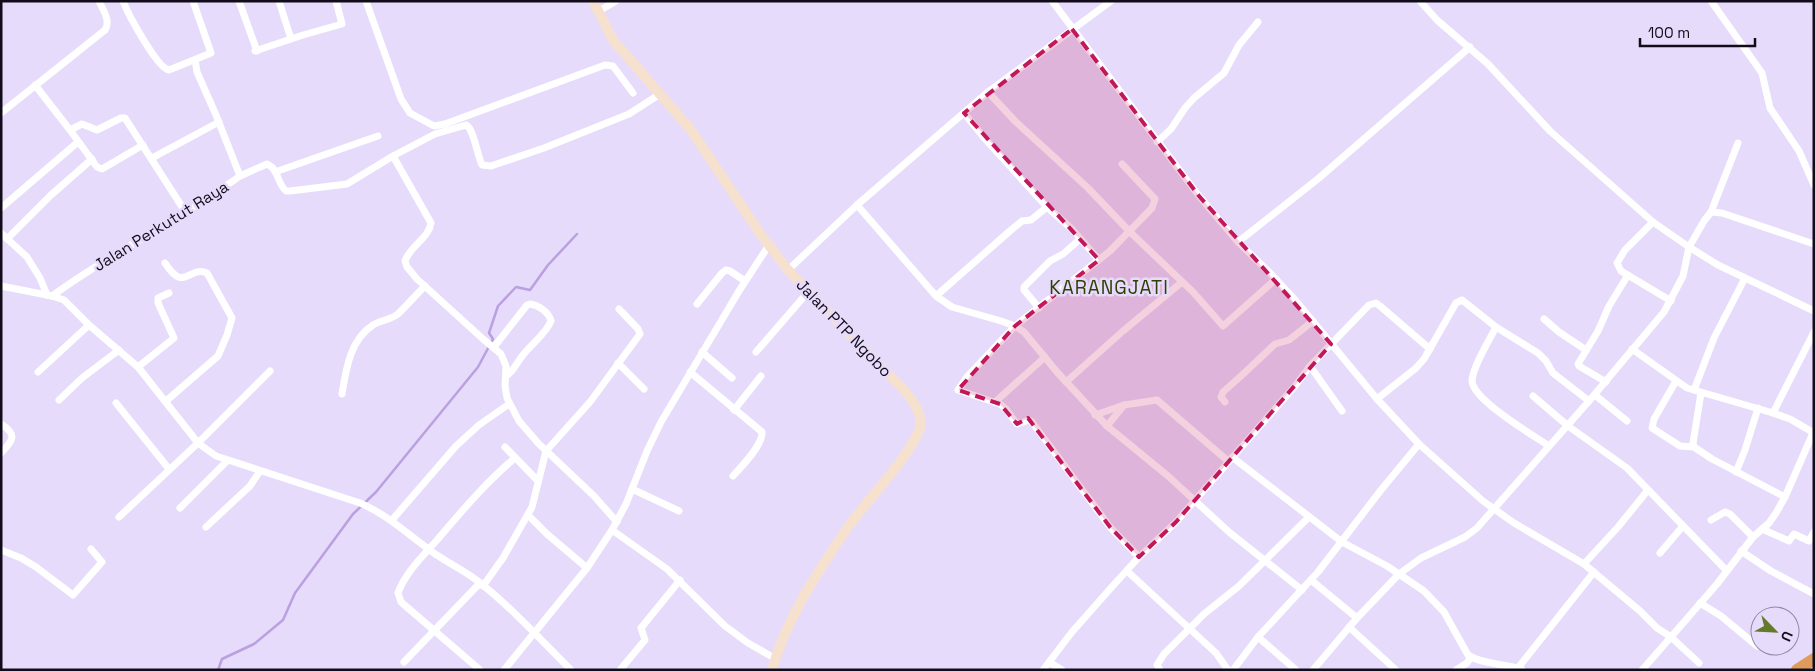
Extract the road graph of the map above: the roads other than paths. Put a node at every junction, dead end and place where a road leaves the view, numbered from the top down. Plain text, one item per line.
1 (99, 1) edge
2 (123, 1) edge
3 (193, 1) edge
4 (239, 1) edge
5 (279, 1) edge
6 (336, 1) edge
7 (366, 1) edge
8 (593, 1) edge
9 (616, 1) edge
10 (1052, 1) edge
11 (1111, 1) edge
12 (1420, 1) edge
13 (1711, 1) edge
14 (597, 12) junction
15 (1258, 22) dead end
16 (1072, 29) junction
17 (291, 39) junction
18 (1470, 47) junction
19 (195, 60) junction
20 (35, 85) junction
21 (988, 92) junction
22 (633, 94) dead end
23 (660, 94) junction
24 (1, 113) edge
25 (964, 113) junction
26 (219, 122) junction
27 (70, 130) junction
28 (378, 136) dead end
29 (78, 142) junction
30 (1157, 142) junction
31 (1738, 143) dead end
32 (143, 145) junction
33 (393, 156) junction
34 (152, 158) junction
35 (92, 159) junction
36 (1122, 164) dead end
37 (275, 172) junction
38 (240, 176) junction
39 (1814, 185) edge
40 (858, 205) junction
41 (1047, 207) junction
42 (1, 208) edge
43 (186, 212) junction
44 (1711, 212) junction
45 (1653, 222) junction
46 (1129, 231) junction
47 (4, 236) edge
48 (1080, 239) junction
49 (1238, 242) junction
50 (1814, 244) edge
51 (769, 245) junction
52 (1689, 247) junction
53 (1099, 260) junction
54 (166, 263) dead end
55 (788, 270) junction
56 (1628, 276) junction
57 (1745, 278) junction
58 (1276, 279) junction
59 (745, 281) junction
60 (1182, 282) junction
61 (1, 286) edge
62 (425, 286) junction
63 (169, 292) dead end
64 (808, 292) junction
65 (50, 295) junction
66 (936, 296) junction
67 (1671, 302) junction
68 (697, 304) dead end
69 (1039, 308) junction
70 (619, 309) dead end
71 (1814, 311) edge
72 (1544, 319) dead end
73 (1313, 321) junction
74 (89, 325) junction
75 (1015, 326) junction
76 (1496, 327) junction
77 (1814, 332) edge
78 (1331, 344) junction
79 (493, 347) junction
80 (1430, 349) junction
81 (1632, 349) junction
82 (119, 350) junction
83 (1586, 350) junction
84 (702, 352) junction
85 (756, 352) dead end
86 (1045, 357) junction
87 (618, 363) junction
88 (1310, 366) junction
89 (138, 367) junction
90 (270, 371) dead end
91 (38, 372) dead end
92 (690, 372) junction
93 (506, 376) junction
94 (760, 376) dead end
95 (732, 378) dead end
96 (1676, 381) junction
97 (1066, 382) junction
98 (1606, 382) junction
99 (644, 389) dead end
100 (1698, 392) junction
101 (342, 394) dead end
102 (1595, 395) junction
103 (1533, 396) dead end
104 (1377, 399) junction
105 (59, 400) dead end
106 (166, 401) junction
107 (1589, 401) junction
108 (995, 402) junction
109 (1225, 402) dead end
110 (116, 403) dead end
111 (509, 404) junction
112 (1124, 406) junction
113 (1758, 408) junction
114 (734, 410) junction
115 (1342, 411) dead end
116 (1773, 412) junction
117 (1095, 415) junction
118 (1627, 421) dead end
119 (1, 424) edge
120 (1107, 426) junction
121 (1568, 426) junction
122 (1813, 433) edge
123 (198, 443) junction
124 (1419, 444) junction
125 (1549, 446) junction
126 (1694, 447) junction
127 (504, 448) dead end
128 (546, 451) junction
129 (1, 453) edge
130 (515, 458) junction
131 (1230, 459) junction
132 (227, 461) junction
133 (170, 469) junction
134 (260, 471) junction
135 (1736, 472) junction
136 (733, 476) dead end
137 (538, 481) junction
138 (632, 489) junction
139 (1648, 490) junction
140 (1785, 497) junction
141 (1195, 500) junction
142 (180, 508) dead end
143 (1494, 510) junction
144 (679, 512) dead end
145 (528, 515) junction
146 (119, 517) dead end
147 (1308, 517) junction
148 (392, 520) junction
149 (1711, 520) dead end
150 (617, 522) junction
151 (1683, 526) junction
152 (206, 527) dead end
153 (1762, 529) junction
154 (612, 530) junction
155 (1814, 532) edge
156 (1753, 537) junction
157 (1342, 542) junction
158 (91, 549) dead end
159 (1, 550) edge
160 (428, 550) junction
161 (1741, 551) junction
162 (1660, 553) dead end
163 (1139, 557) junction
164 (1265, 560) junction
165 (1584, 564) junction
166 (587, 568) junction
167 (1726, 570) junction
168 (1127, 571) junction
169 (1594, 572) junction
170 (1399, 574) junction
171 (680, 580) junction
172 (1311, 580) junction
173 (481, 584) junction
174 (1302, 590) junction
175 (1814, 594) edge
176 (1700, 603) junction
177 (1357, 618) junction
178 (1349, 627) junction
179 (1189, 629) junction
180 (433, 630) junction
181 (533, 632) junction
182 (1671, 637) junction
183 (1258, 638) junction
184 (1750, 640) edge
185 (1471, 657) junction
186 (776, 659) junction
187 (1814, 659) edge
188 (404, 662) dead end
189 (1049, 662) junction
190 (1699, 663) dead end
191 (1520, 669) edge
192 (480, 670) edge
193 (504, 670) edge
194 (570, 670) edge
195 (620, 670) edge
196 (772, 670) edge
197 (1043, 670) edge
198 (1062, 670) edge
199 (1160, 670) edge
200 (1228, 670) edge
201 (1233, 670) edge
202 (1296, 670) edge
203 (1313, 670) edge
204 (1396, 670) edge
205 (1456, 670) edge
206 (1642, 670) edge
207 (1797, 670) edge

1 - 20 street
2 - 19 street
3 - 19 street
4 - 17 street
5 - 17 street
6 - 17 street
7 - 22 street
8 - 14 main road, Jalan PTP Ngobo
9 - 14 street
10 - 16 street
11 - 16 street
12 - 18 street
13 - 39 street
14 - 23 main road, Jalan PTP Ngobo
15 - 30 street
16 - 21 street
16 - 30 street
18 - 45 street
18 - 49 street
19 - 26 street, Jalan Perkutut Raya
20 - 24 street
20 - 27 street
21 - 25 street
21 - 46 street
23 - 33 street
23 - 51 main road, Jalan PTP Ngobo
25 - 40 street
25 - 41 street
26 - 34 street
26 - 38 street, Jalan Perkutut Raya
27 - 29 street
27 - 32 street
28 - 37 street
29 - 35 street
29 - 42 street
30 - 49 street
31 - 44 street
32 - 34 street
32 - 35 street
33 - 37 street
33 - 62 street
34 - 43 street
35 - 47 street
36 - 46 street
37 - 38 street
38 - 43 street, Jalan Perkutut Raya
40 - 55 street
40 - 66 street
41 - 48 street
41 - 66 street
43 - 65 street, Jalan Perkutut Raya
44 - 50 street
44 - 52 street
45 - 52 street
45 - 56 street
46 - 53 street
46 - 60 street
47 - 65 street
48 - 53 street
48 - 69 street
49 - 58 street
51 - 55 main road, Jalan PTP Ngobo
51 - 59 street
52 - 57 street
52 - 67 street
53 - 69 street
54 - 106 street
55 - 64 main road, Jalan PTP Ngobo
56 - 67 street
56 - 83 street
57 - 71 street
57 - 100 street
58 - 60 street
58 - 73 street
59 - 68 street
59 - 84 street
60 - 97 street
61 - 65 street
62 - 79 street
62 - 101 street
63 - 89 street
64 - 85 street
64 - 186 main road, Jalan PTP Ngobo
65 - 74 street
66 - 75 street
67 - 81 street
69 - 75 street
70 - 87 street
72 - 83 street
73 - 78 street
73 - 109 street
74 - 82 street
74 - 91 street
75 - 86 street
75 - 108 street
76 - 80 street
76 - 107 street
76 - 125 street
77 - 116 street
78 - 80 street
78 - 88 street
78 - 104 street
79 - 93 street
79 - 93 street
80 - 104 street
81 - 96 street
81 - 98 street
82 - 89 street
82 - 105 street
83 - 98 street
84 - 92 street
84 - 95 street
86 - 97 street
86 - 108 street
87 - 99 street
87 - 128 street
88 - 115 street
88 - 131 street
89 - 106 street
90 - 123 street
92 - 114 street
92 - 138 street
93 - 111 street
94 - 114 street
96 - 100 street
96 - 126 street
97 - 117 street
98 - 102 street
100 - 113 street
100 - 126 street
102 - 107 street
102 - 118 street
103 - 121 street
104 - 124 street
106 - 123 street
107 - 121 street
108 - 163 street
110 - 133 street
111 - 128 street
111 - 148 street
112 - 117 street
112 - 120 street
112 - 131 street
113 - 116 street
113 - 135 street
114 - 136 street
116 - 122 street
117 - 120 street
119 - 129 street
120 - 141 street
121 - 125 street
121 - 139 street
122 - 140 street
123 - 132 street
123 - 133 street
124 - 143 street
124 - 157 street
125 - 143 street
126 - 135 street
127 - 130 street
128 - 137 street
128 - 150 street
130 - 137 street
130 - 160 street
131 - 141 street
131 - 147 street
132 - 134 street
132 - 142 street
133 - 146 street
134 - 148 street
134 - 152 street
135 - 140 street
137 - 145 street
138 - 144 street
138 - 150 street
139 - 151 street
139 - 165 street
140 - 153 street
141 - 163 street
141 - 164 street
143 - 165 street
143 - 170 street
145 - 166 street
145 - 173 street
147 - 157 street
147 - 164 street
148 - 160 street
149 - 156 street
150 - 154 street
151 - 162 street
151 - 167 street
153 - 155 street
153 - 156 street
154 - 166 street
154 - 171 street
156 - 161 street
157 - 170 street
157 - 172 street
158 - 159 street
160 - 173 street
160 - 180 street
161 - 167 street
161 - 175 street
163 - 168 street
164 - 174 street
164 - 179 street
165 - 169 street
166 - 181 street
167 - 176 street
168 - 179 street
168 - 189 street
169 - 182 street
169 - 191 street
170 - 177 street
170 - 185 street
171 - 186 street
171 - 195 street
172 - 174 street
172 - 177 street
173 - 180 street
173 - 181 street
174 - 183 street
176 - 182 street
176 - 184 street
177 - 178 street
178 - 203 street
178 - 204 street
179 - 199 street
179 - 200 street
180 - 188 street
180 - 192 street
181 - 193 street
181 - 194 street
182 - 190 street
182 - 206 street
183 - 201 street
183 - 202 street
185 - 191 street
185 - 205 street
186 - 196 main road, Jalan PTP Ngobo
187 - 207 highway
189 - 197 street
189 - 198 street

